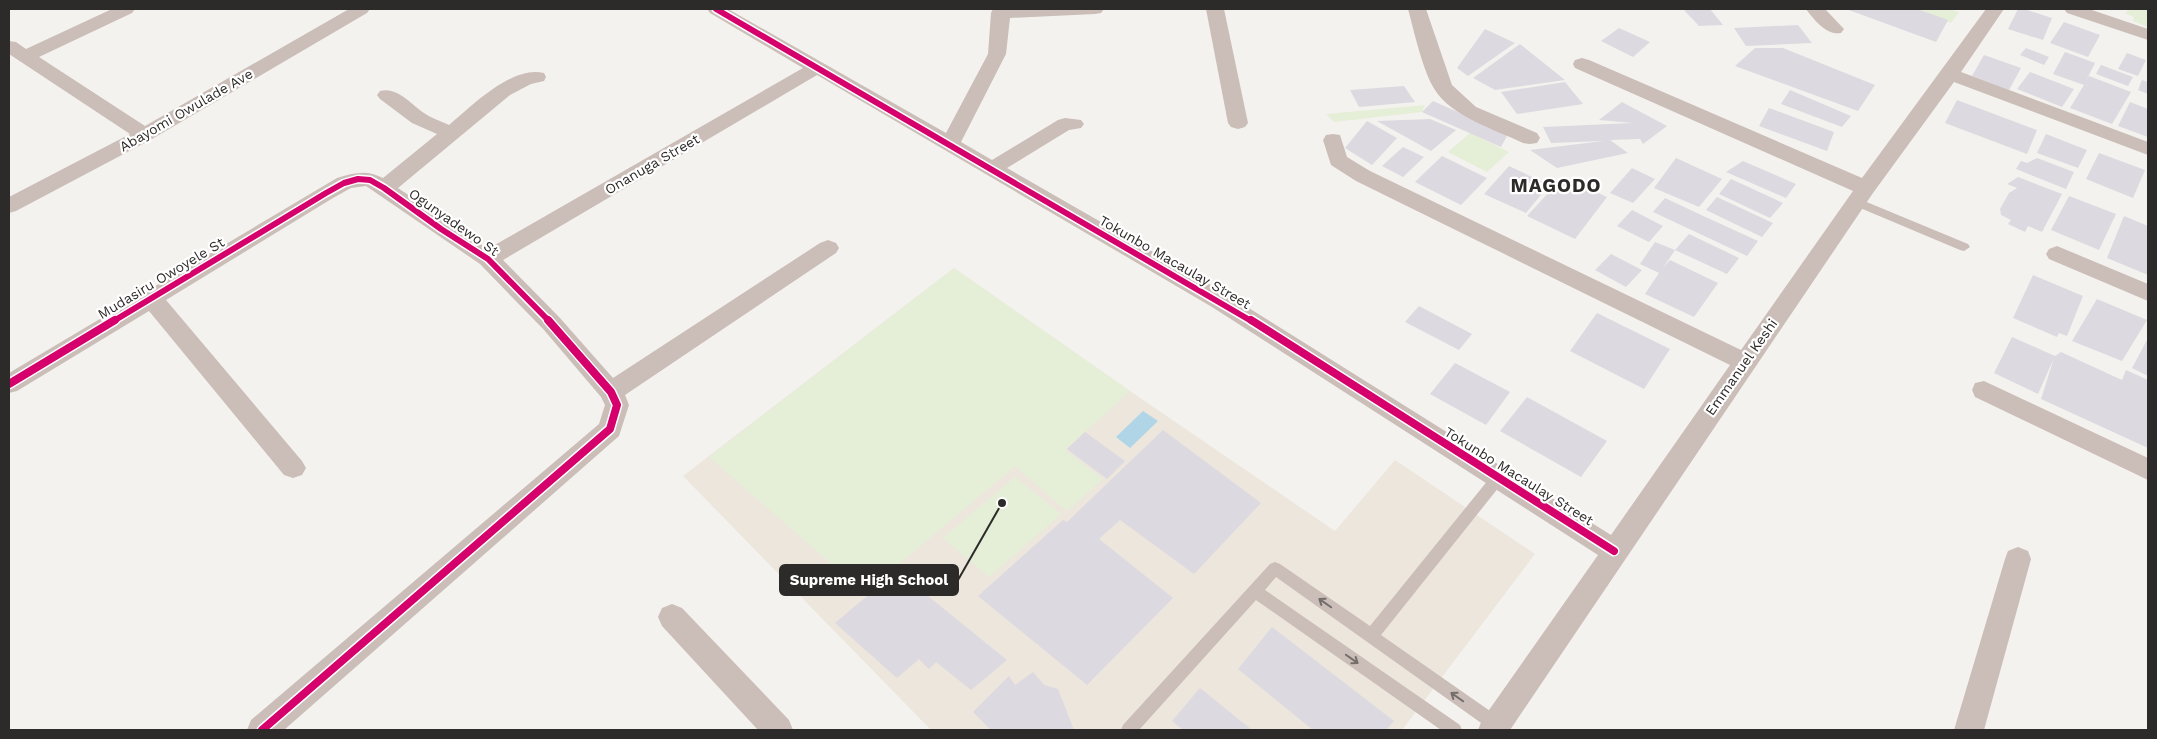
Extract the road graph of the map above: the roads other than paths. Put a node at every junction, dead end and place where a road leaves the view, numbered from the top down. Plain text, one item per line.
1 (126, 9) edge
2 (361, 9) edge
3 (716, 9) edge
4 (1095, 9) edge
5 (1215, 9) edge
6 (1417, 9) edge
7 (1815, 9) edge
8 (1995, 9) edge
9 (2073, 9) edge
10 (1001, 11) edge
11 (1835, 29) dead end
12 (2148, 35) edge
13 (9, 46) edge
14 (26, 56) junction
15 (1582, 64) dead end
16 (816, 68) junction
17 (1950, 74) junction
18 (537, 77) dead end
19 (387, 95) dead end
20 (1238, 123) dead end
21 (1074, 124) dead end
22 (451, 133) junction
23 (145, 135) junction
24 (1530, 138) dead end
25 (1333, 140) dead end
26 (949, 145) junction
27 (2148, 148) edge
28 (991, 170) junction
29 (384, 188) junction
30 (326, 194) joint
31 (1862, 195) junction
32 (9, 206) edge
33 (1964, 247) dead end
34 (828, 248) dead end
35 (2057, 254) dead end
36 (488, 259) junction
37 (2148, 293) edge
38 (152, 299) junction
39 (1745, 362) junction
40 (9, 384) edge
41 (1984, 390) dead end
42 (611, 392) junction
43 (293, 468) dead end
44 (2148, 470) edge
45 (1498, 478) junction
46 (1614, 551) junction
47 (2018, 560) dead end
48 (1255, 591) junction
49 (672, 617) dead end
50 (1371, 636) junction
51 (1495, 728) edge
52 (262, 730) edge
53 (778, 730) edge
54 (1129, 730) edge
55 (1454, 730) edge
56 (1969, 730) edge

1 - 14 street
2 - 23 street, Abayomi Owulade Ave
3 - 16 street, Tokunbo Macaulay Street
4 - 10 street
5 - 20 street
6 - 24 street
7 - 11 street
8 - 17 street, Emmanuel Keshi
9 - 12 street
10 - 26 street
13 - 14 street
14 - 23 street
15 - 31 street
16 - 26 street, Tokunbo Macaulay Street
16 - 36 street, Onanuga Street
17 - 27 street
17 - 31 street, Emmanuel Keshi
18 - 22 street
19 - 22 street
21 - 28 street
22 - 29 street
23 - 32 street, Abayomi Owulade Ave
25 - 39 street
26 - 28 street, Tokunbo Macaulay Street
28 - 45 street, Tokunbo Macaulay Street
29 - 30 street, Ogunyadewo St
29 - 36 street, Ogunyadewo St
30 - 38 street, Mudasiru Owoyele St
31 - 33 lane
31 - 39 street, Emmanuel Keshi
34 - 42 street
35 - 37 street
36 - 42 street, Ogunyadewo St
38 - 40 street, Mudasiru Owoyele St
38 - 43 street
39 - 46 street, Emmanuel Keshi
41 - 44 street
42 - 52 street
45 - 46 street, Tokunbo Macaulay Street
45 - 50 lane
46 - 51 street, Emmanuel Keshi
47 - 56 street
50 -> 48 lane
48 - 54 lane
48 -> 55 lane
49 - 53 street
51 -> 50 lane

